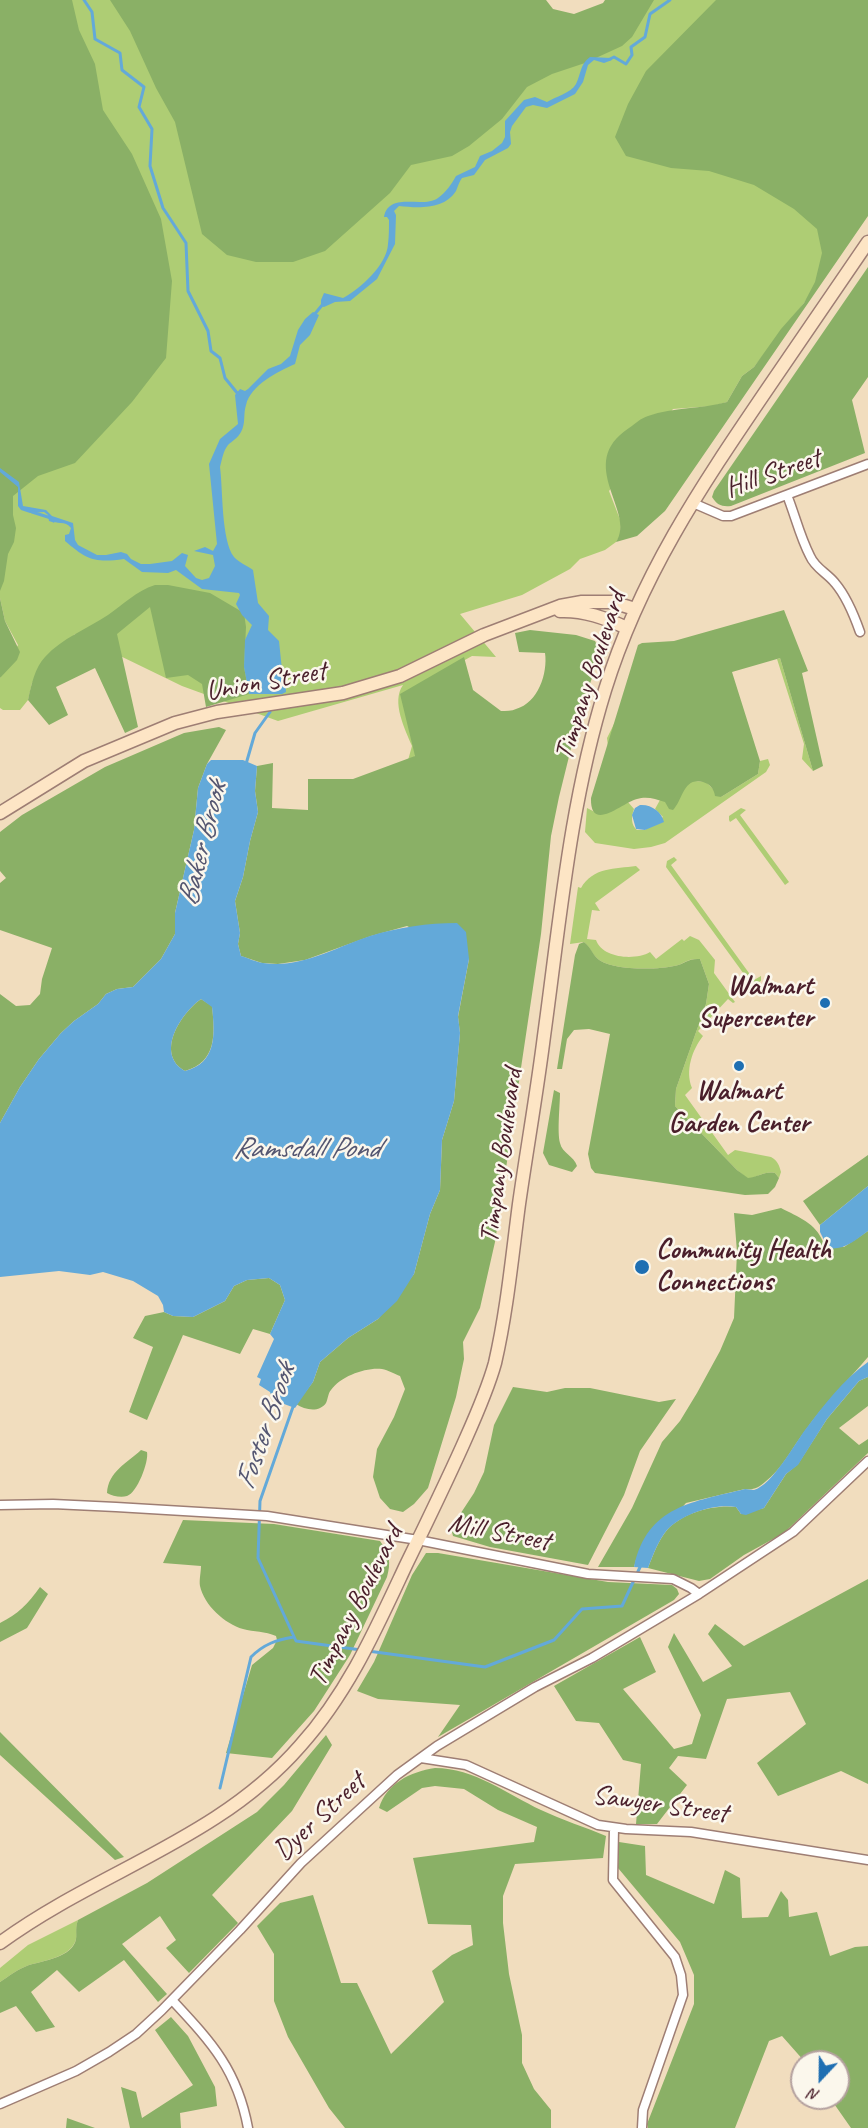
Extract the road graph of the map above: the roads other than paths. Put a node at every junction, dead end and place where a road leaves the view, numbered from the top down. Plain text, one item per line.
1 (868, 242) edge
2 (868, 465) edge
3 (787, 495) junction
4 (693, 503) junction
5 (635, 609) junction
6 (547, 611) junction
7 (627, 628) junction
8 (860, 632) dead end
9 (0, 813) edge
10 (868, 1461) edge
11 (0, 1505) edge
12 (418, 1540) junction
13 (699, 1594) junction
14 (421, 1758) junction
15 (614, 1828) junction
16 (868, 1860) edge
17 (0, 1943) edge
18 (172, 2000) junction
19 (0, 2104) edge
20 (248, 2128) edge
21 (642, 2128) edge

1 - 4 main road, Timpany Boulevard
2 - 3 street, Hill Street
3 - 4 street, Hill Street
3 - 8 street
4 - 5 main road, Timpany Boulevard
5 - 6 main road, Union Street
5 - 7 main road, Timpany Boulevard
6 - 7 main road
6 - 9 main road, Union Street
7 - 12 main road, Timpany Boulevard
10 - 13 street
11 - 12 street, Mill Street
12 - 13 street, Mill Street
12 - 17 main road, Timpany Boulevard
13 - 14 street, Dyer Street
14 - 15 street, Sawyer Street
14 - 18 street, Dyer Street
15 - 16 street, Sawyer Street
15 - 21 street
18 - 19 street, Dyer Street
18 - 20 street

